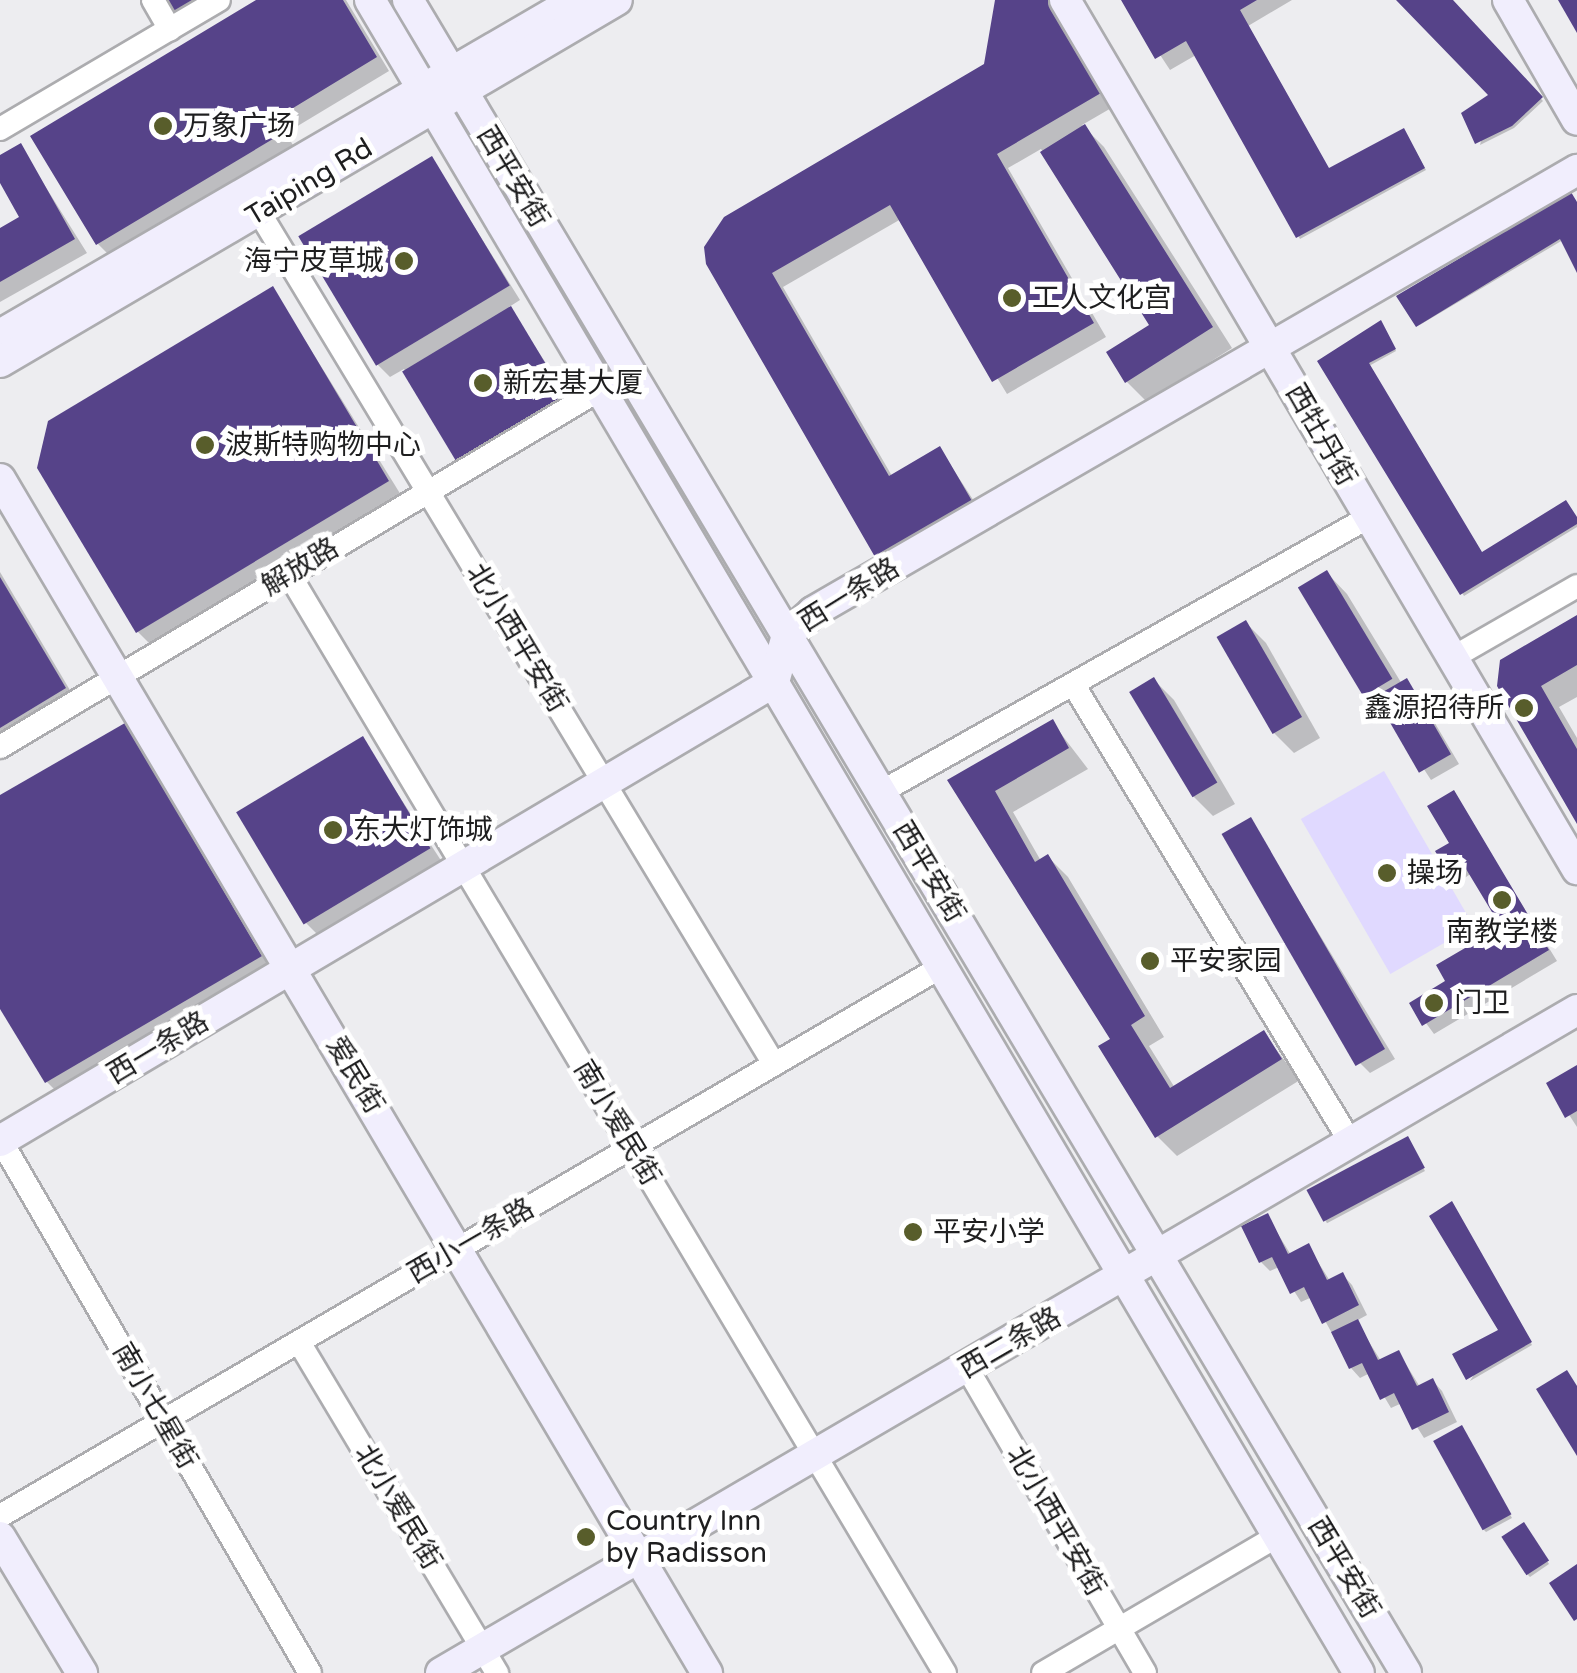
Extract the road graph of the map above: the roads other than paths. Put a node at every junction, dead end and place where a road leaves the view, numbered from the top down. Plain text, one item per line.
1 (152, 0) edge
2 (220, 0) edge
3 (370, 0) edge
4 (408, 0) edge
5 (576, 0) edge
6 (617, 0) edge
7 (1065, 0) edge
8 (1508, 0) edge
9 (170, 29) junction
10 (457, 82) junction
11 (429, 98) junction
12 (1577, 120) edge
13 (0, 129) edge
14 (1577, 170) edge
15 (259, 212) junction
16 (0, 335) edge
17 (1271, 350) junction
18 (0, 362) edge
19 (601, 390) junction
20 (0, 479) edge
21 (428, 491) junction
22 (1370, 517) junction
23 (289, 574) junction
24 (1577, 586) edge
25 (787, 635) junction
26 (1452, 658) junction
27 (118, 676) junction
28 (774, 682) junction
29 (1073, 684) junction
30 (0, 746) edge
31 (605, 784) junction
32 (881, 792) junction
33 (464, 868) junction
34 (1577, 869) edge
35 (942, 966) junction
36 (292, 969) junction
37 (1577, 1010) edge
38 (774, 1064) junction
39 (0, 1140) edge
40 (1351, 1143) junction
41 (632, 1148) junction
42 (457, 1249) junction
43 (1158, 1257) junction
44 (1124, 1277) junction
45 (299, 1342) junction
46 (967, 1368) junction
47 (164, 1420) junction
48 (816, 1456) junction
49 (0, 1516) edge
50 (0, 1536) edge
51 (1277, 1536) junction
52 (640, 1558) junction
53 (1119, 1628) junction
54 (489, 1661) edge
55 (82, 1673) edge
56 (310, 1673) edge
57 (441, 1673) edge
58 (706, 1673) edge
59 (945, 1673) edge
60 (1043, 1673) edge
61 (1145, 1673) edge
62 (1359, 1673) edge
63 (1406, 1673) edge

1 - 9 street
2 - 9 street
3 - 11 main road, 西平安街
4 - 10 main road, 西平安街
5 - 10 main road, Taiping Rd
6 - 10 main road, Taiping Rd
7 - 17 main road, 西牡丹街
8 - 12 main road
9 - 13 street
10 - 11 main road, Taiping Rd
10 - 25 main road, 西平安街
11 - 15 main road, Taiping Rd
11 - 16 main road, Taiping Rd
11 - 19 main road, 西平安街
14 - 17 main road, 西一条路
15 - 18 main road, Taiping Rd
15 - 21 street, 北小西平安街
17 - 22 main road, 西牡丹街
17 - 25 main road, 西一条路
19 - 21 street, 解放路
19 - 28 main road, 西平安街
20 - 27 main road, 爱民街
21 - 23 street, 解放路
21 - 31 street, 北小西平安街
22 - 26 main road, 西牡丹街
22 - 29 street
23 - 27 street, 解放路
23 - 33 street, 南小爱民街
24 - 26 street
25 - 28 main road, 西一条路
25 - 32 main road, 西平安街
26 - 34 main road, 西牡丹街
27 - 30 street, 解放路
27 - 36 main road, 爱民街
28 - 31 main road, 西一条路
28 - 35 main road, 西平安街
29 - 32 street
29 - 40 street
31 - 33 main road, 西一条路
31 - 38 street, 北小西平安街
32 - 43 main road, 西平安街
33 - 36 main road, 西一条路
33 - 41 street, 南小爱民街
35 - 38 street, 西小一条路
35 - 44 main road, 西平安街
36 - 39 main road, 西一条路
36 - 42 main road, 爱民街
37 - 40 main road, 西二条路
38 - 41 street, 西小一条路
39 - 47 street, 南小七星街
40 - 43 main road, 西二条路
41 - 42 street, 西小一条路
41 - 48 street, 南小爱民街
42 - 45 street, 西小一条路
42 - 52 main road, 爱民街
43 - 44 main road, 西二条路
43 - 63 main road, 西平安街
44 - 46 main road, 西二条路
44 - 51 main road, 西平安街
45 - 47 street, 西小一条路
45 - 54 street, 北小爱民街
46 - 48 main road, 西二条路
46 - 53 street, 北小西平安街
47 - 49 street, 西小一条路
47 - 56 street, 南小七星街
48 - 52 main road, 西二条路
48 - 59 street, 南小爱民街
50 - 55 main road
51 - 53 street
51 - 62 main road, 西平安街
52 - 54 main road, 西二条路
52 - 58 main road, 爱民街
53 - 60 street
53 - 61 street, 北小西平安街
54 - 57 main road, 西二条路

